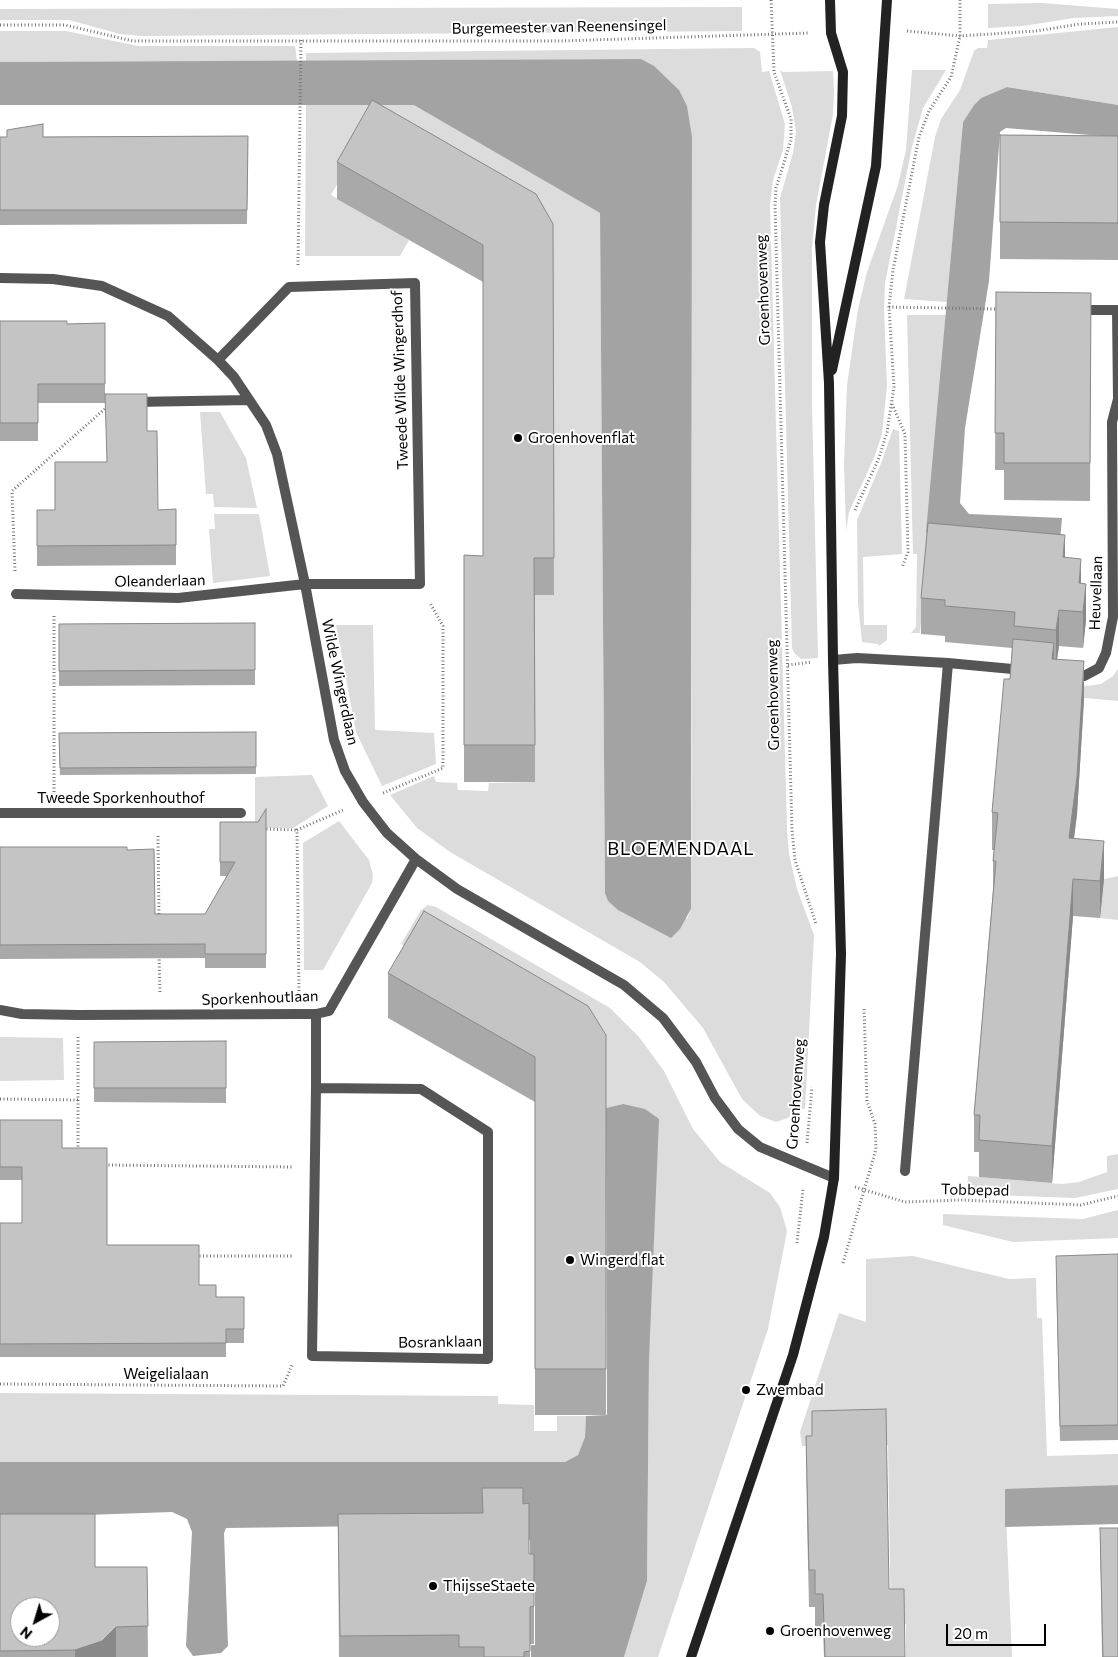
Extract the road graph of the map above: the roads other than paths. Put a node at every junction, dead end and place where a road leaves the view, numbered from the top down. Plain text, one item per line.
1 (830, 0) edge
2 (887, 0) edge
3 (0, 278) edge
4 (1068, 309) edge
5 (218, 360) junction
6 (829, 383) junction
7 (1118, 399) edge
8 (249, 400) junction
9 (112, 402) edge
10 (305, 584) junction
11 (16, 594) road end
12 (833, 660) junction
13 (948, 662) junction
14 (1033, 670) edge
15 (1059, 673) edge
16 (0, 813) edge
17 (241, 813) road end
18 (416, 859) junction
19 (0, 1010) edge
20 (316, 1014) junction
21 (316, 1088) junction
22 (905, 1171) dead end
23 (834, 1178) junction
24 (691, 1657) edge

1 - 6 street
2 - 6 street
3 - 5 street, Wilde Wingerdlaan
4 - 7 street, Heuvellaan
5 - 8 street, Wilde Wingerdlaan
5 - 10 street, Tweede Wilde Wingerdhof
6 - 12 street
7 - 15 street, Heuvellaan
8 - 9 street
8 - 10 street, Wilde Wingerdlaan
10 - 11 street, Oleanderlaan
10 - 18 street, Wilde Wingerdlaan
12 - 13 street
12 - 23 street
13 - 14 street
13 - 22 street
16 - 17 street, Tweede Sporkenhouthof
18 - 20 street, Sporkenhoutlaan
18 - 23 street, Wilde Wingerdlaan
19 - 20 street, Sporkenhoutlaan
20 - 21 street
21 - 21 street, Bosranklaan
23 - 24 street

